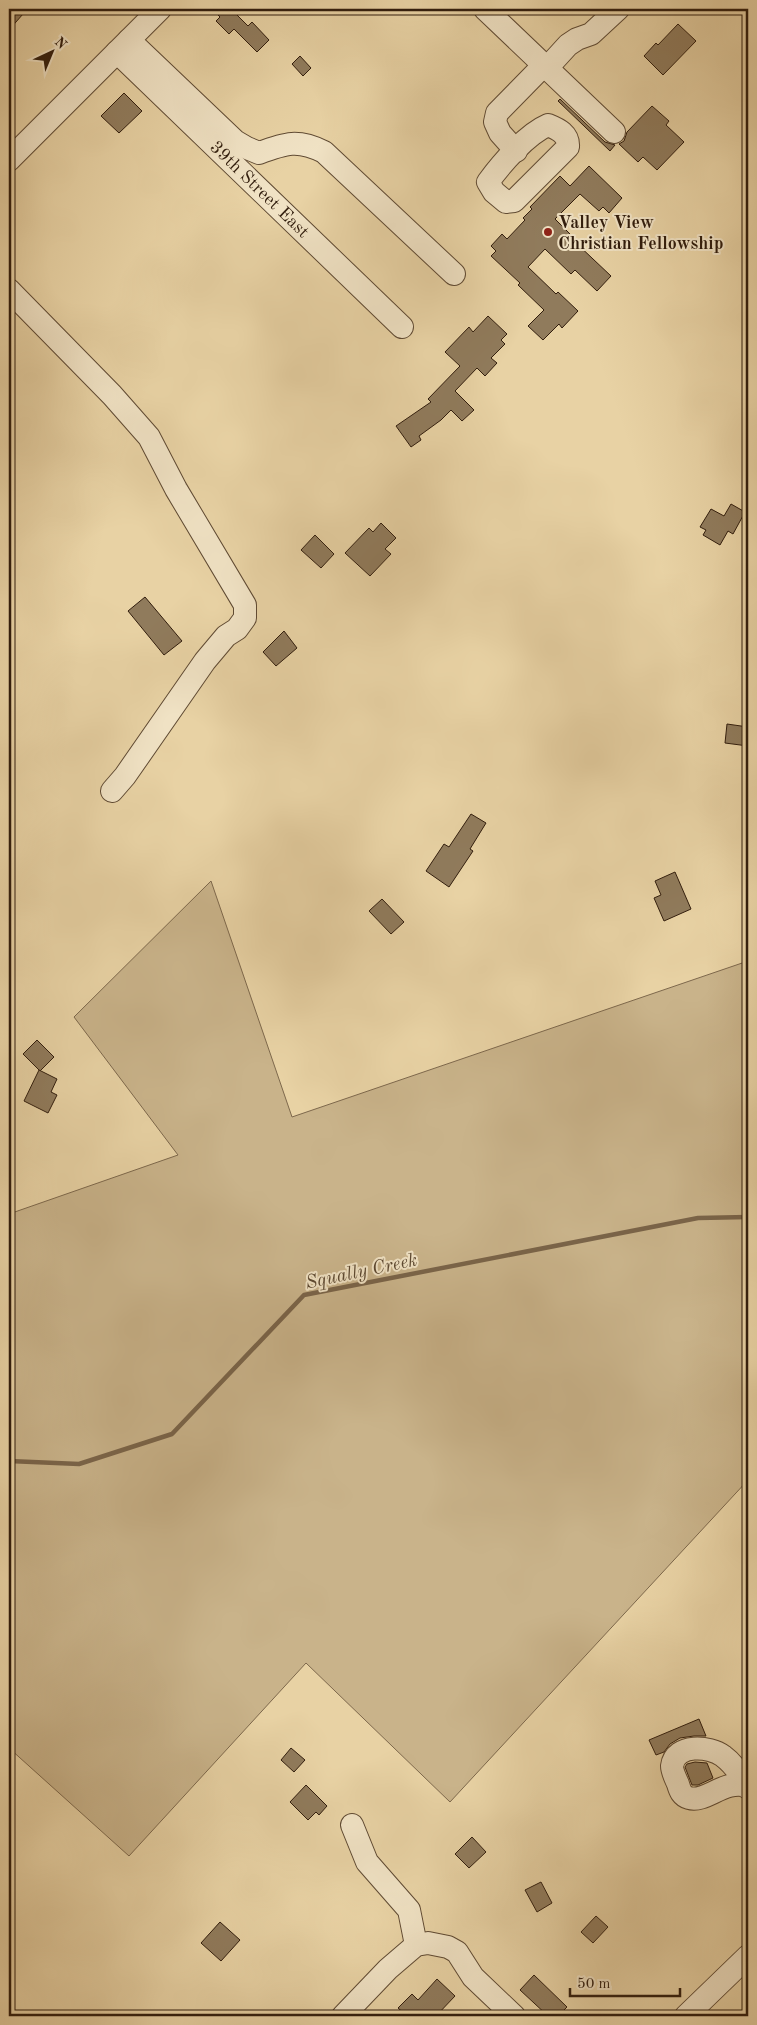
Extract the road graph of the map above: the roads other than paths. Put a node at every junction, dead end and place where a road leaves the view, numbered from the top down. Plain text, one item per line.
1 (160, 9) edge
2 (485, 9) edge
3 (618, 9) edge
4 (123, 46) junction
5 (546, 67) junction
6 (614, 132) dead end
7 (516, 151) dead end
8 (9, 160) edge
9 (454, 274) dead end
10 (9, 290) edge
11 (402, 327) dead end
12 (112, 791) dead end
13 (352, 1825) dead end
14 (416, 1945) junction
15 (748, 1956) edge
16 (343, 2016) edge
17 (514, 2016) edge
18 (686, 2016) edge

1 - 4 street
2 - 5 street
3 - 5 street
4 - 8 street
4 - 9 street
4 - 11 street, 39th Street East
5 - 6 street
5 - 7 street
10 - 12 street
13 - 14 street
14 - 16 street
14 - 17 street
15 - 18 street

